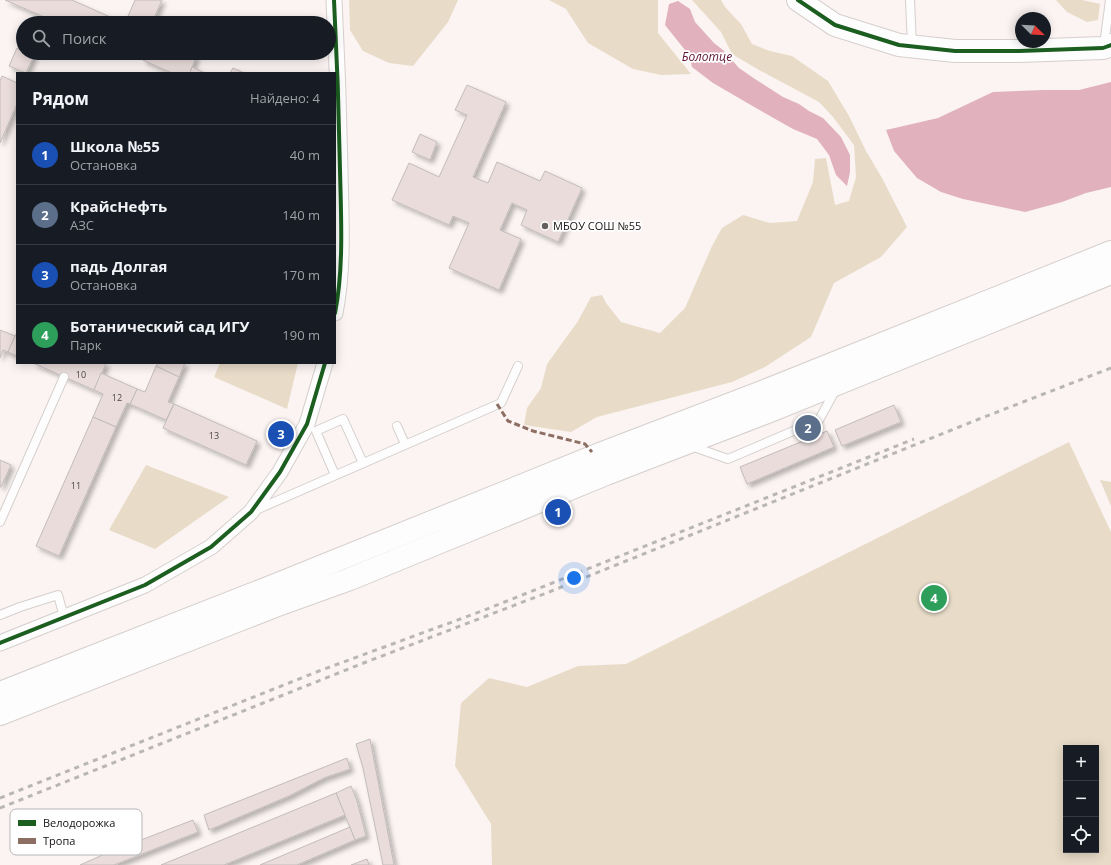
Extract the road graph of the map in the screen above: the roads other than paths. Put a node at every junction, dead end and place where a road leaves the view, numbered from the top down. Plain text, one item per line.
1 (334, 0) edge
2 (798, 0) edge
3 (910, 0) edge
4 (1110, 0) edge
5 (335, 16) edge
6 (336, 31) edge
7 (912, 46) junction
8 (1107, 47) edge
9 (1111, 252) edge
10 (1111, 273) edge
11 (337, 289) edge
12 (336, 301) edge
13 (325, 364) edge
14 (518, 366) dead end
15 (64, 377) dead end
16 (840, 383) junction
17 (398, 426) dead end
18 (405, 444) junction
19 (684, 444) junction
20 (363, 463) junction
21 (336, 475) junction
22 (251, 512) junction
23 (0, 522) edge
24 (0, 615) edge
25 (64, 617) junction
26 (0, 643) edge
27 (0, 693) edge
28 (0, 714) edge

1 - 5 street
2 - 7 main road
3 - 7 lane
4 - 8 lane
6 - 11 street
7 - 8 main road
9 - 27 main road
10 - 16 main road
11 - 12 street
13 - 22 street
14 - 18 lane
15 - 23 lane
16 - 19 main road
16 - 19 lane
17 - 18 lane
18 - 20 lane
19 - 28 main road
20 - 21 lane
20 - 21 lane
21 - 22 lane
22 - 25 street
24 - 25 lane
25 - 26 street

